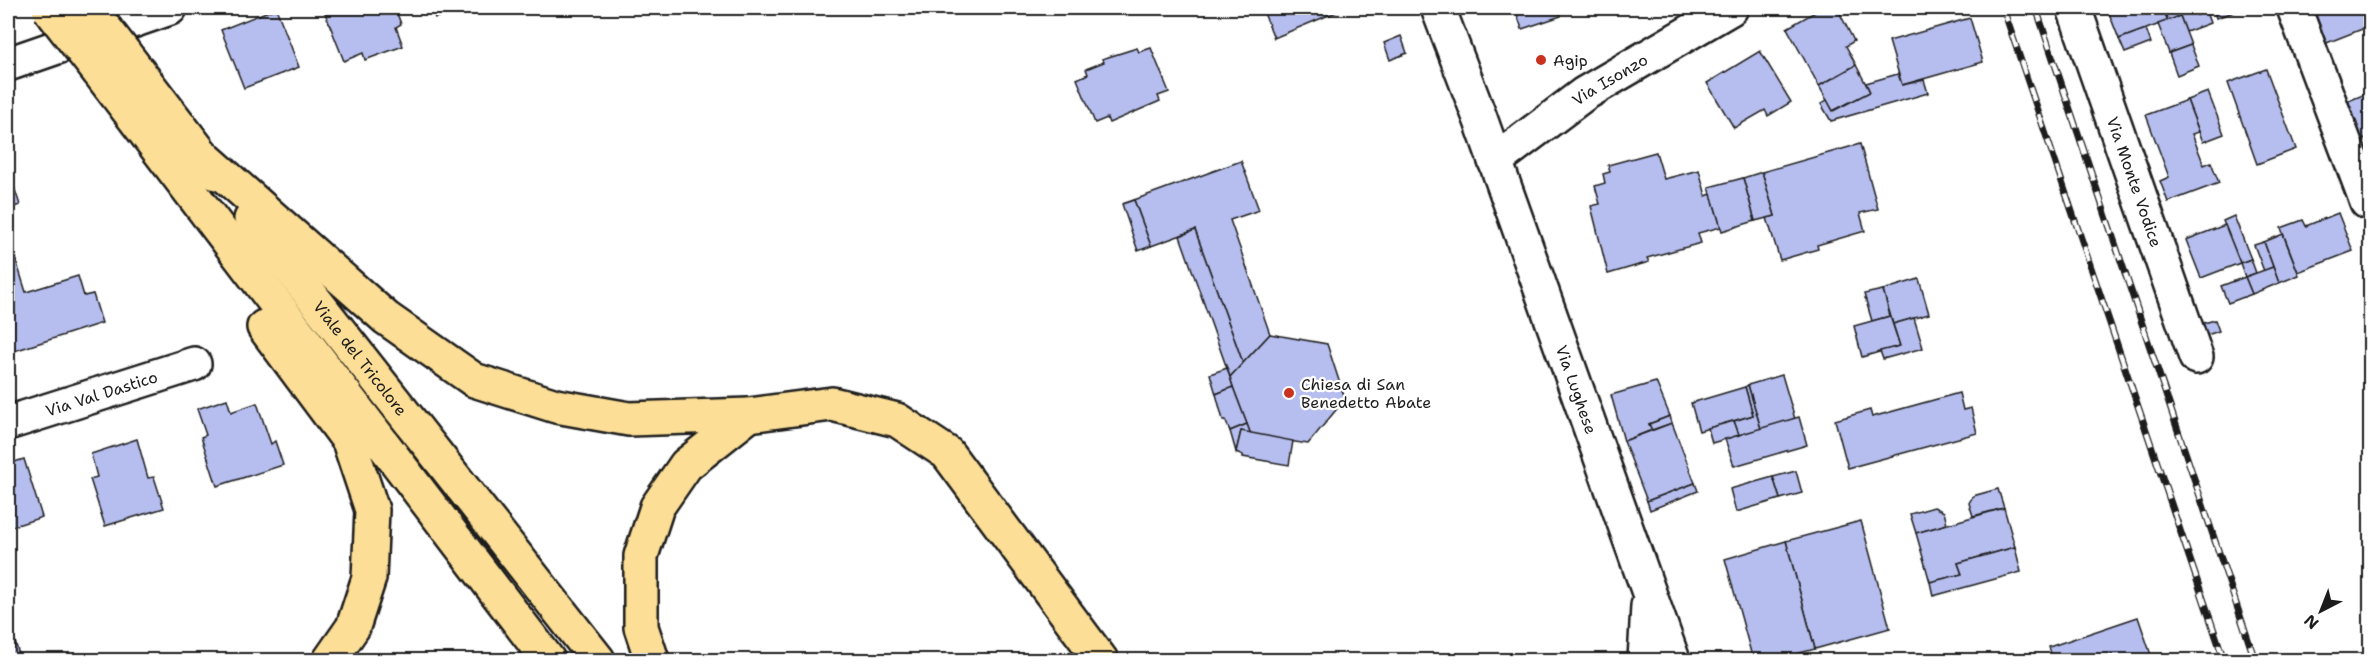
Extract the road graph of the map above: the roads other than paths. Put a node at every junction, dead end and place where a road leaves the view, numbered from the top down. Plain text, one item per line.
1 (49, 8) edge
2 (89, 8) edge
3 (1438, 8) edge
4 (1731, 8) edge
5 (2074, 8) edge
6 (2294, 8) edge
7 (161, 9) edge
8 (112, 63) junction
9 (8, 64) edge
10 (203, 156) junction
11 (1495, 161) junction
12 (176, 176) junction
13 (2367, 202) dead end
14 (2196, 357) dead end
15 (194, 364) dead end
16 (749, 415) junction
17 (8, 423) edge
18 (1649, 596) junction
19 (330, 660) edge
20 (548, 660) edge
21 (598, 660) edge
22 (652, 660) edge
23 (1101, 660) edge
24 (1645, 660) edge
25 (1674, 660) edge

1 - 8 highway, bridge
2 - 8 highway, bridge
3 - 11 street, Via Lughese
4 - 11 street, Via Isonzo
5 - 14 street, Via Monte Vodice
6 - 13 street
7 - 9 street
8 - 10 highway, Viale del Tricolore
8 - 12 highway, Viale del Tricolore
10 - 16 highway
10 - 21 highway, Viale del Tricolore
11 - 18 street, Via Lughese
12 - 19 highway
12 - 20 highway, Viale del Tricolore
15 - 17 street, Via Val Dastico
16 - 22 highway
16 - 23 highway
18 - 24 street
18 - 25 street, Via Lughese

